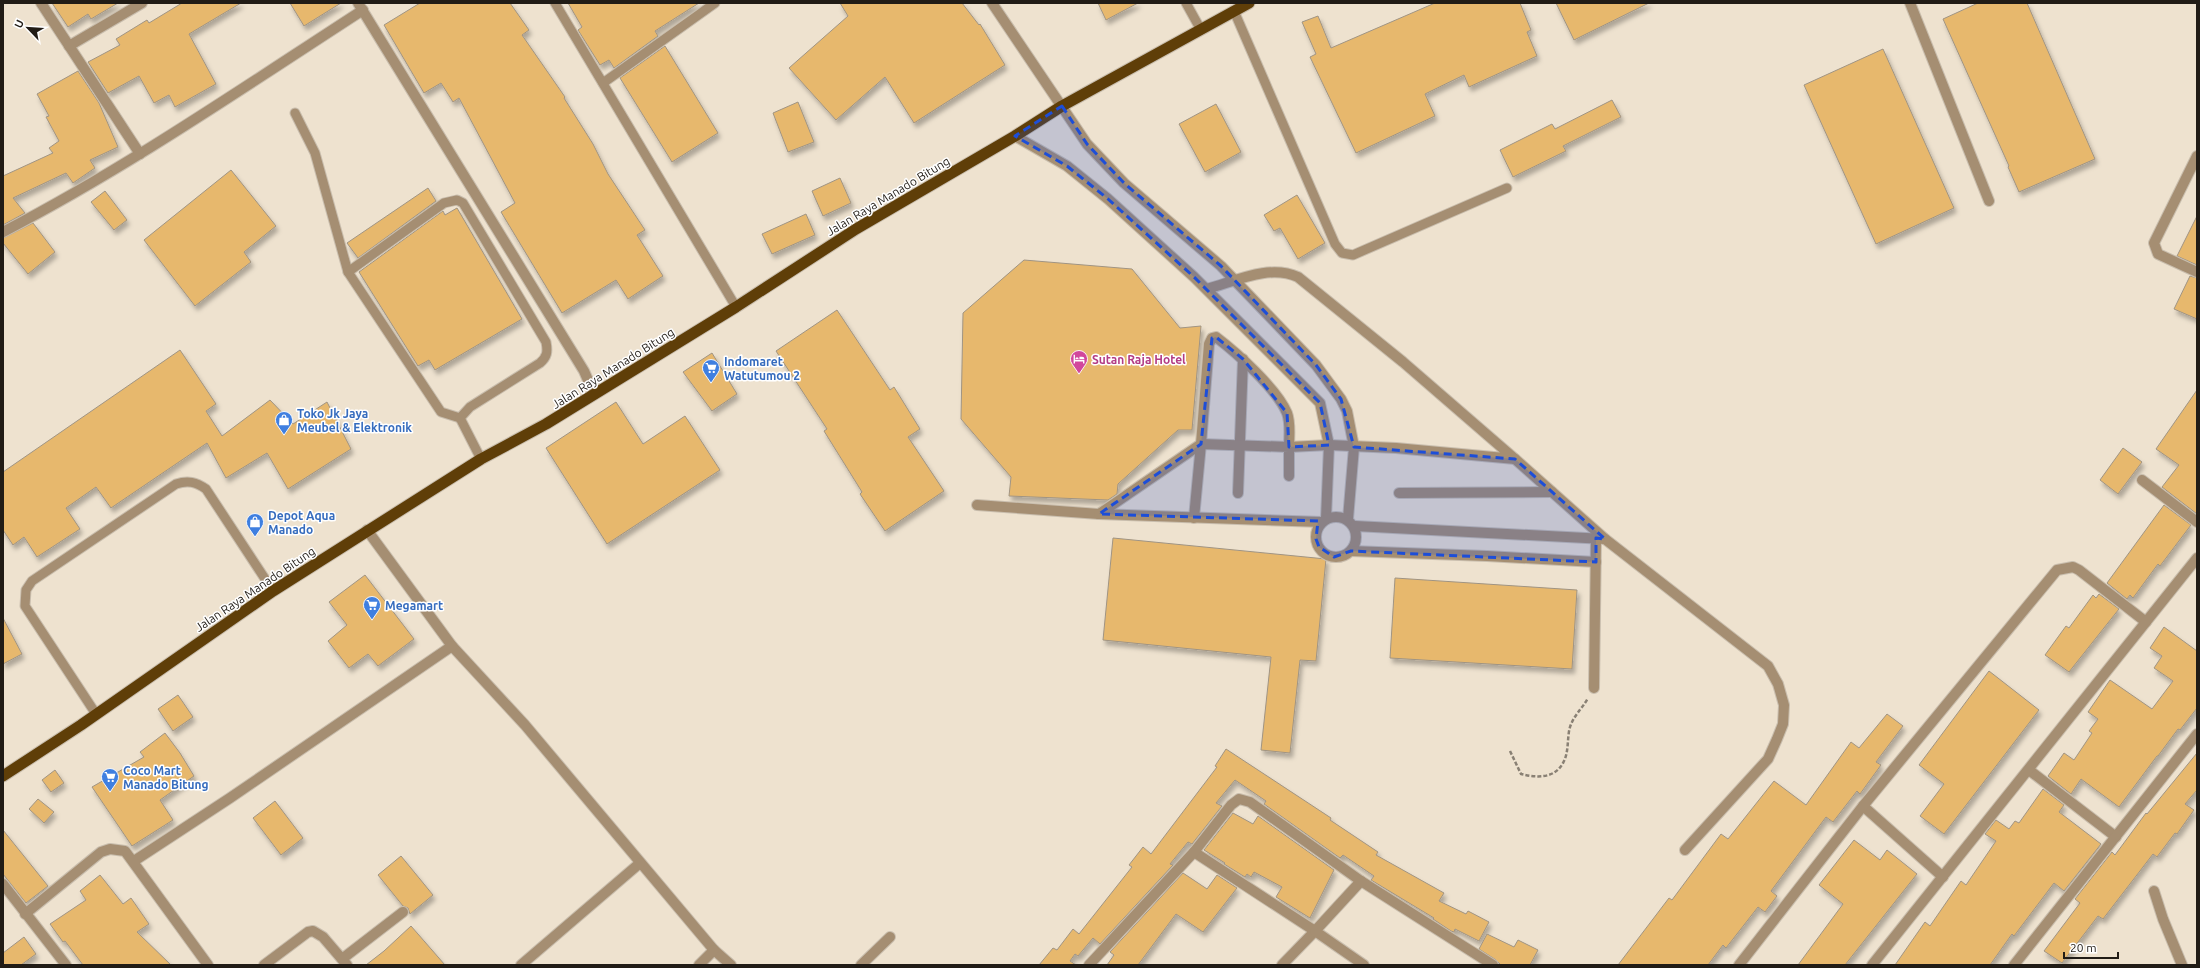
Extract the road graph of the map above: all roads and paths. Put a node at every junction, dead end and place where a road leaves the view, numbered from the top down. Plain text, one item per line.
1 (41, 3) edge
2 (142, 3) edge
3 (556, 3) edge
4 (715, 3) edge
5 (992, 3) edge
6 (1186, 3) edge
7 (1249, 3) edge
8 (1910, 3) edge
9 (360, 6) edge
10 (1234, 11) junction
11 (1201, 30) junction
12 (69, 46) junction
13 (603, 82) junction
14 (1062, 106) junction
15 (296, 113) dead end
16 (1015, 136) junction
17 (140, 154) junction
18 (2197, 156) edge
19 (1507, 188) dead end
20 (1989, 202) dead end
21 (3, 232) edge
22 (348, 272) junction
23 (2197, 272) edge
24 (1234, 281) junction
25 (1207, 289) junction
26 (736, 307) junction
27 (1243, 358) junction
28 (594, 394) junction
29 (460, 418) junction
30 (1201, 444) junction
31 (1329, 445) junction
32 (1241, 446) junction
33 (1289, 447) junction
34 (1354, 447) junction
35 (480, 459) junction
36 (1515, 459) junction
37 (1289, 476) dead end
38 (2142, 480) dead end
39 (1552, 492) junction
40 (1238, 493) dead end
41 (1399, 493) dead end
42 (976, 505) dead end
43 (1099, 514) junction
44 (1194, 518) junction
45 (1324, 520) junction
46 (2197, 522) edge
47 (1351, 523) junction
48 (367, 530) junction
49 (1601, 539) junction
50 (1351, 551) junction
51 (2197, 558) edge
52 (1596, 562) junction
53 (274, 591) junction
54 (2146, 622) junction
55 (452, 646) junction
56 (1594, 688) joint
57 (96, 714) junction
58 (2197, 734) edge
59 (1510, 752) dead end
60 (2029, 770) junction
61 (3, 776) edge
62 (1863, 806) junction
63 (2116, 837) junction
64 (1685, 850) dead end
65 (1194, 852) junction
66 (134, 861) junction
67 (640, 863) junction
68 (1943, 877) junction
69 (1361, 881) junction
70 (3, 884) edge
71 (2154, 891) dead end
72 (403, 912) dead end
73 (25, 914) junction
74 (1315, 931) junction
75 (890, 936) dead end
76 (714, 950) junction
77 (345, 962) edge
78 (66, 965) edge
79 (208, 965) edge
80 (264, 965) edge
81 (521, 965) edge
82 (699, 965) edge
83 (731, 965) edge
84 (861, 965) edge
85 (1089, 965) edge
86 (1282, 965) edge
87 (1364, 965) edge
88 (1493, 965) edge
89 (1739, 965) edge
90 (1872, 965) edge
91 (2014, 965) edge
92 (2182, 965) edge

1 - 12 street
2 - 12 street
3 - 13 lane
4 - 13 lane
5 - 14 street
6 - 11 lane
7 - 10 highway, Jalan Raya Manado Bitung
8 - 20 street
9 - 17 street
9 - 28 street
10 - 11 highway, Jalan Raya Manado Bitung
10 - 19 lane
11 - 14 highway, Jalan Raya Manado Bitung
12 - 17 street
13 - 26 lane
14 - 16 highway, Jalan Raya Manado Bitung
14 - 24 street
15 - 22 lane
16 - 25 street
16 - 26 highway, Jalan Raya Manado Bitung
17 - 21 street
18 - 23 street
22 - 29 lane
22 - 29 lane
24 - 25 street
24 - 34 street
24 - 36 street
25 - 31 street
26 - 28 highway, Jalan Raya Manado Bitung
27 - 30 street
27 - 32 street
27 - 33 street
28 - 35 highway, Jalan Raya Manado Bitung
29 - 35 lane
30 - 32 street
30 - 43 street
30 - 44 street
31 - 33 street
31 - 34 street
31 - 45 street
32 - 33 street
32 - 40 street
33 - 37 street
34 - 36 street
34 - 47 street
35 - 48 highway, Jalan Raya Manado Bitung
36 - 39 street
38 - 46 street
39 - 41 street
39 - 49 street
42 - 43 street
43 - 44 street
44 - 45 street
45 - 47 street
45 - 50 street
47 - 49 street
47 - 50 street
48 - 53 highway, Jalan Raya Manado Bitung
48 - 55 street
49 - 52 street
49 - 64 street
50 - 52 street
51 - 54 street
52 - 56 street
53 - 57 highway, Jalan Raya Manado Bitung
53 - 57 lane
54 - 60 street
54 - 62 street
55 - 66 street
55 - 67 street
56 - 59 path
57 - 61 highway, Jalan Raya Manado Bitung
58 - 63 street
60 - 63 street
60 - 68 street
62 - 68 street
62 - 89 street
63 - 91 street
65 - 69 street
65 - 74 street
65 - 85 street
66 - 73 street
66 - 79 street
67 - 76 street
67 - 81 street
68 - 90 street
69 - 74 street
69 - 88 street
70 - 73 street
71 - 92 street
72 - 77 street
73 - 78 street
74 - 86 street
74 - 87 street
75 - 84 street
76 - 82 street
76 - 83 street
77 - 80 street

